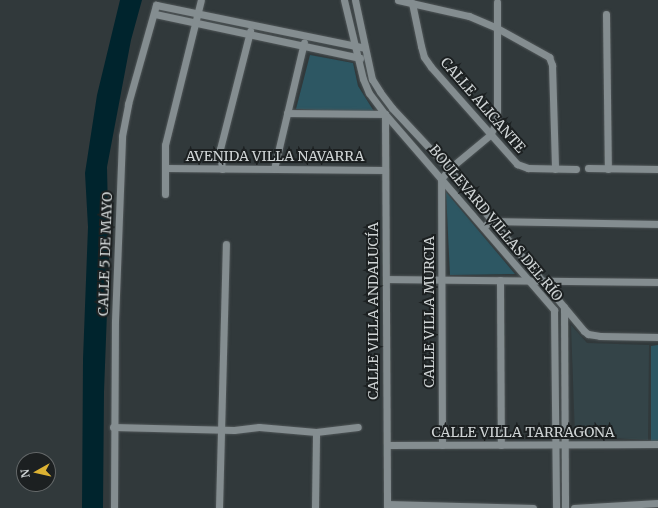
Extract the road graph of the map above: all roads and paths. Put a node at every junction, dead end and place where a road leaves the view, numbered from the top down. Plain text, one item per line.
1 (200, 0) edge
2 (344, 0) edge
3 (355, 0) edge
4 (398, 0) edge
5 (497, 2) dead end
6 (412, 3) junction
7 (155, 14) junction
8 (197, 14) junction
9 (606, 14) dead end
10 (195, 23) junction
11 (252, 25) junction
12 (497, 28) junction
13 (250, 34) junction
14 (305, 36) junction
15 (303, 46) junction
16 (355, 46) junction
17 (365, 48) junction
18 (358, 57) junction
19 (367, 58) junction
20 (392, 108) junction
21 (287, 113) junction
22 (385, 114) junction
23 (490, 135) junction
24 (166, 168) junction
25 (588, 168) dead end
26 (222, 169) junction
27 (274, 169) junction
28 (555, 169) junction
29 (576, 169) dead end
30 (608, 169) junction
31 (658, 169) edge
32 (385, 170) junction
33 (449, 170) junction
34 (441, 179) junction
35 (165, 194) dead end
36 (491, 221) junction
37 (658, 224) edge
38 (483, 227) junction
39 (226, 244) dead end
40 (386, 279) junction
41 (442, 279) junction
42 (500, 280) junction
43 (528, 280) junction
44 (541, 280) junction
45 (658, 282) edge
46 (564, 307) junction
47 (658, 337) edge
48 (114, 427) junction
49 (358, 427) dead end
50 (222, 429) junction
51 (316, 432) junction
52 (555, 444) junction
53 (564, 444) junction
54 (658, 444) edge
55 (387, 445) junction
56 (442, 445) junction
57 (501, 445) junction
58 (658, 503) edge
59 (387, 506) edge
60 (114, 508) edge
61 (220, 508) edge
62 (315, 508) edge
63 (533, 508) edge
64 (556, 508) edge
65 (564, 508) edge
66 (574, 508) edge

1 - 8 street
2 - 16 street, BOULEVARD VILLAS DEL RÍO
3 - 17 street, BOULEVARD VILLAS DEL RÍO
4 - 6 street
5 - 12 street
6 - 12 street
6 - 23 street, CALLE ALICANTE
7 - 8 street, CALLE 5 DE MAYO
7 - 10 street
7 - 48 street, CALLE 5 DE MAYO
8 - 10 street
8 - 11 street
9 - 30 street
10 - 13 street
10 - 24 street
11 - 13 street
11 - 14 street
12 - 23 street
12 - 28 street
13 - 15 street
13 - 26 street
14 - 15 street
14 - 16 street
15 - 18 street
15 - 21 street
16 - 17 street
16 - 18 street, BOULEVARD VILLAS DEL RÍO
17 - 19 street, BOULEVARD VILLAS DEL RÍO
18 - 19 street
18 - 22 street, BOULEVARD VILLAS DEL RÍO
19 - 20 street, BOULEVARD VILLAS DEL RÍO
20 - 22 street
20 - 33 street, BOULEVARD VILLAS DEL RÍO
21 - 22 street
21 - 27 street
22 - 32 street, CALLE VILLA ANDALUCÍA
22 - 34 street, BOULEVARD VILLAS DEL RÍO
23 - 28 street, CALLE ALICANTE
23 - 33 street
24 - 26 street, AVENIDA VILLA NAVARRA
24 - 35 street
25 - 30 street
26 - 27 street, AVENIDA VILLA NAVARRA
27 - 32 street, AVENIDA VILLA NAVARRA
28 - 29 street, CALLE ALICANTE
30 - 31 street
32 - 40 street, CALLE VILLA ANDALUCÍA
33 - 34 street
33 - 36 street, BOULEVARD VILLAS DEL RÍO
34 - 38 street, BOULEVARD VILLAS DEL RÍO
34 - 41 street, CALLE VILLA MURCIA
36 - 37 street
36 - 38 street
36 - 44 street, BOULEVARD VILLAS DEL RÍO
38 - 43 street, BOULEVARD VILLAS DEL RÍO
39 - 50 street
40 - 41 street
40 - 55 street, CALLE VILLA ANDALUCÍA
41 - 42 street
41 - 56 street, CALLE VILLA MURCIA
42 - 43 street
42 - 57 street
43 - 44 street
43 - 52 street, BOULEVARD VILLAS DEL RÍO
44 - 45 street
44 - 46 street, BOULEVARD VILLAS DEL RÍO
46 - 47 street
46 - 53 street, BOULEVARD VILLAS DEL RÍO
48 - 50 street
48 - 60 street, CALLE 5 DE MAYO
49 - 51 street
50 - 51 street
50 - 61 street
51 - 62 street
52 - 53 street, CALLE VILLA TARRAGONA
52 - 57 street, CALLE VILLA TARRAGONA
52 - 64 street, BOULEVARD VILLAS DEL RÍO
53 - 54 street, CALLE VILLA TARRAGONA
53 - 65 street, BOULEVARD VILLAS DEL RÍO
55 - 56 street, CALLE VILLA TARRAGONA
55 - 59 street, CALLE VILLA ANDALUCÍA
56 - 57 street, CALLE VILLA TARRAGONA
58 - 66 street
59 - 63 street

